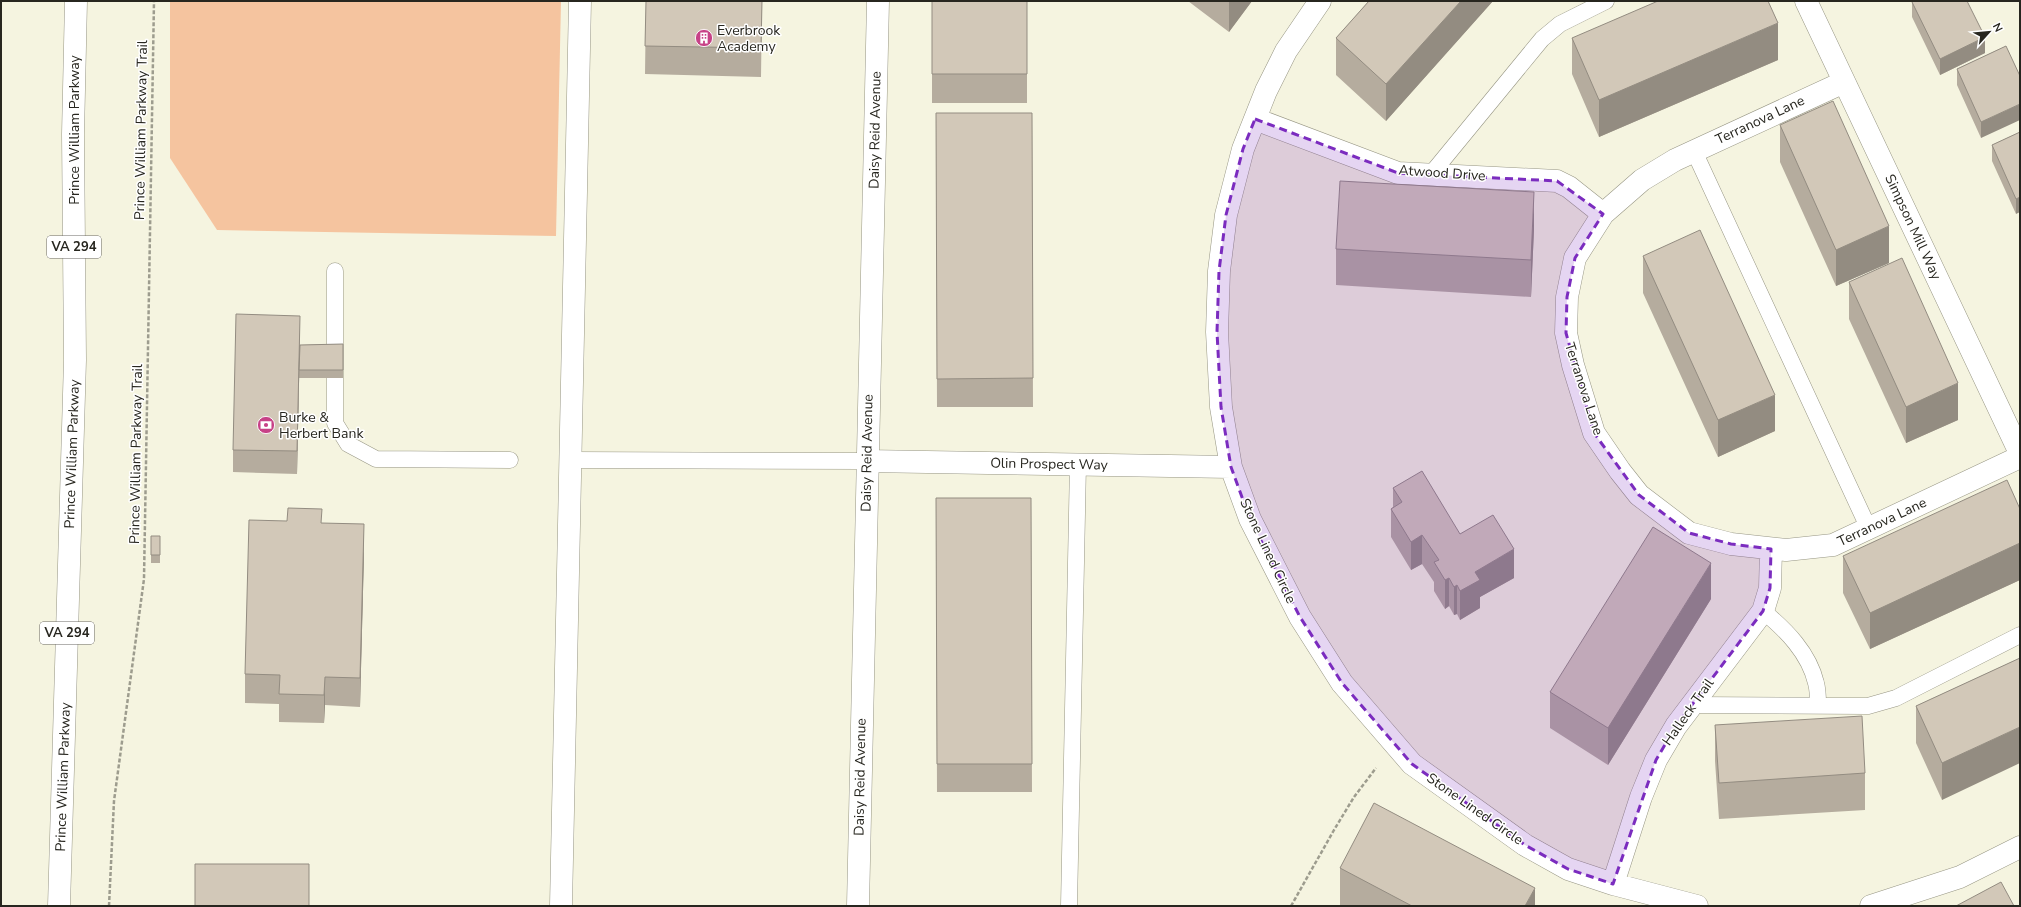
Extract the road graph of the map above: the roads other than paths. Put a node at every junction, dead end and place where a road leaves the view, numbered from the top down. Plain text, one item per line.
1 (76, 1) edge
2 (580, 1) edge
3 (878, 1) edge
4 (1320, 1) edge
5 (1606, 1) edge
6 (1806, 1) edge
7 (1844, 82) junction
8 (1255, 119) junction
9 (1694, 151) junction
10 (1432, 173) junction
11 (1603, 214) junction
12 (335, 271) dead end
13 (2020, 453) edge
14 (2020, 457) edge
15 (510, 460) dead end
16 (570, 460) junction
17 (866, 461) junction
18 (1078, 464) junction
19 (1232, 467) junction
20 (1868, 527) junction
21 (1771, 549) junction
22 (1763, 611) junction
23 (2020, 635) edge
24 (1692, 705) junction
25 (1818, 705) junction
26 (2020, 847) edge
27 (1613, 884) junction
28 (59, 906) edge
29 (561, 906) edge
30 (858, 906) edge
31 (1069, 906) edge
32 (1697, 906) edge
33 (1871, 906) edge

1 - 28 main road, Prince William Parkway / VA 294
2 - 16 main road
3 - 17 main road, Daisy Reid Avenue
4 - 8 main road, Stone Lined Circle
5 - 10 lane
6 - 7 main road, Simpson Mill Way
7 - 9 main road, Terranova Lane
7 - 13 main road, Simpson Mill Way
8 - 10 main road, Atwood Drive
8 - 19 main road, Stone Lined Circle
9 - 11 main road, Terranova Lane
9 - 20 lane
10 - 11 main road, Atwood Drive
11 - 21 main road, Terranova Lane
12 - 15 lane
14 - 20 main road, Terranova Lane
16 - 17 lane
16 - 29 main road
17 - 18 main road, Olin Prospect Way
17 - 30 main road, Daisy Reid Avenue
18 - 19 main road, Olin Prospect Way
18 - 31 lane
19 - 27 main road, Stone Lined Circle
20 - 21 main road, Terranova Lane
21 - 22 main road, Halleck Trail
22 - 24 main road, Halleck Trail
22 - 25 lane
23 - 25 lane
24 - 25 lane
24 - 27 main road, Halleck Trail
26 - 33 main road
27 - 32 main road, Stone Lined Circle

